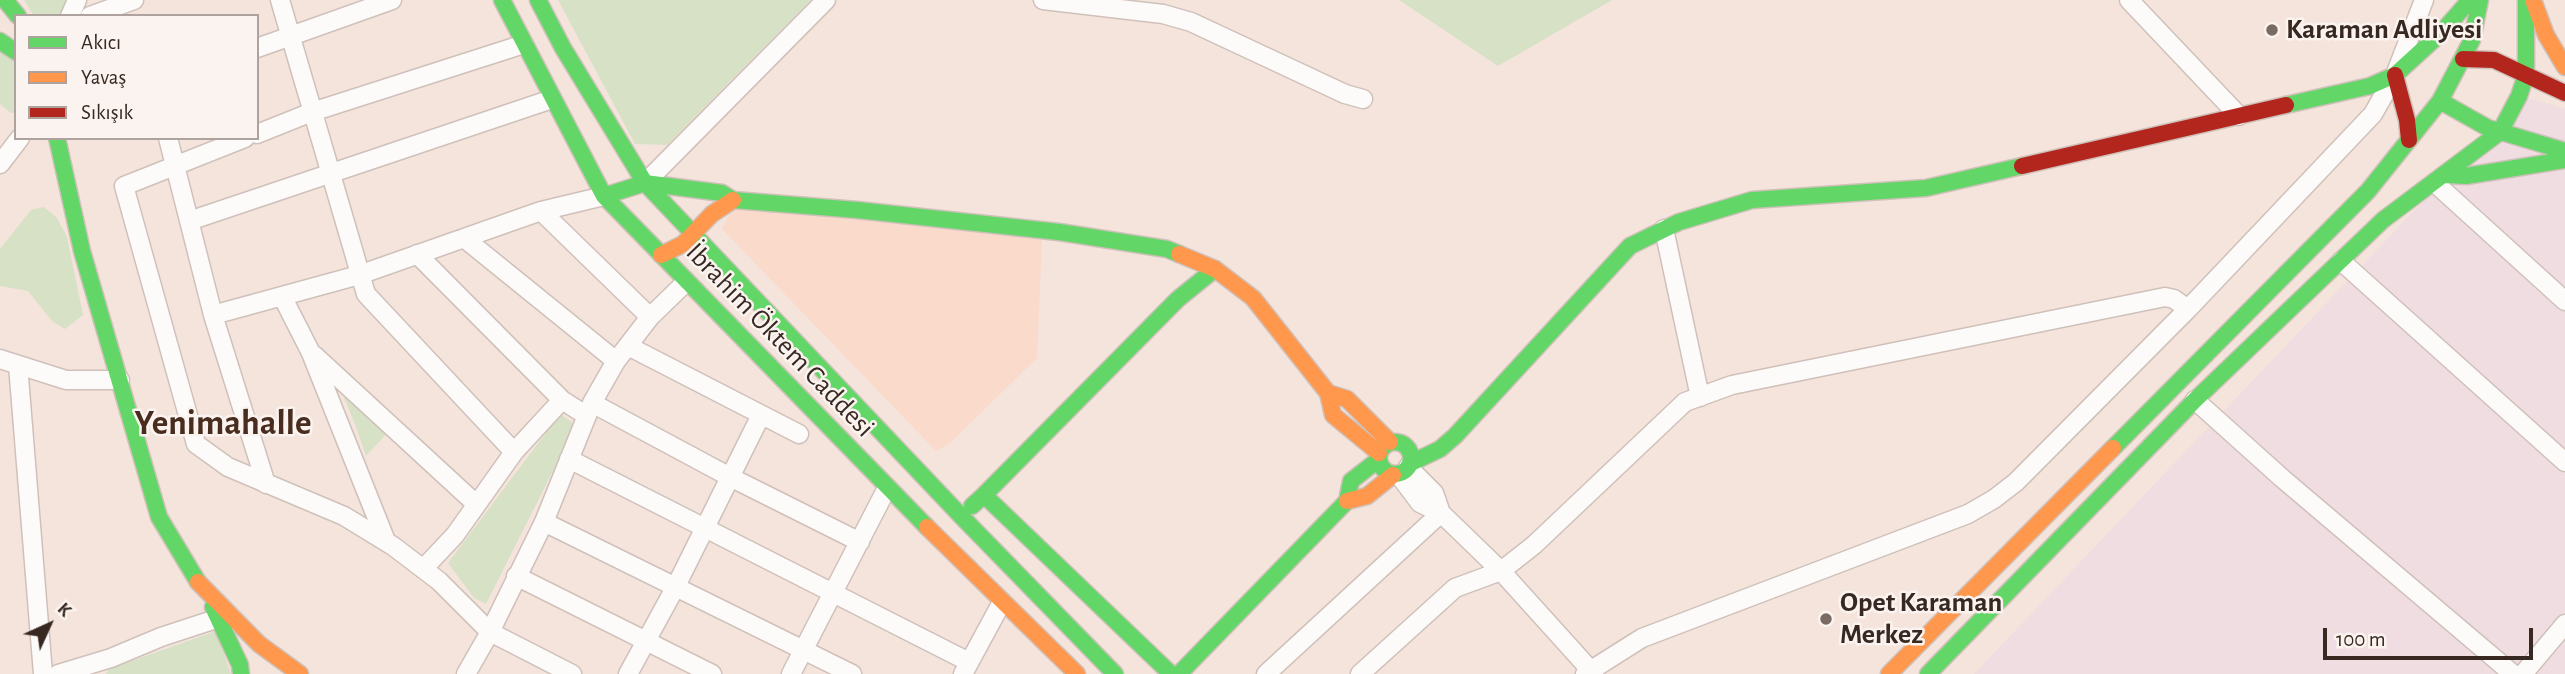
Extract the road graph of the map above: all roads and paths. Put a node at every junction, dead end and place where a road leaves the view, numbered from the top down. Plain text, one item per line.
1 (5, 0) edge
2 (280, 0) edge
3 (392, 0) edge
4 (502, 0) edge
5 (538, 0) edge
6 (826, 0) edge
7 (1043, 0) edge
8 (2129, 0) edge
9 (2424, 0) edge
10 (2470, 0) edge
11 (2480, 0) edge
12 (2526, 0) edge
13 (2533, 0) edge
14 (131, 6) edge
15 (16, 14) edge
16 (98, 14) edge
17 (291, 36) junction
18 (524, 44) junction
19 (259, 47) edge
20 (2463, 59) junction
21 (2565, 67) edge
22 (2395, 75) junction
23 (2526, 75) junction
24 (2565, 93) edge
25 (2429, 95) junction
26 (552, 99) junction
27 (1363, 99) dead end
28 (313, 112) junction
29 (2239, 116) junction
30 (2500, 132) junction
31 (259, 133) edge
32 (18, 140) edge
33 (57, 140) edge
34 (168, 140) edge
35 (240, 140) edge
36 (2409, 140) junction
37 (2565, 151) edge
38 (2565, 160) edge
39 (0, 164) edge
40 (176, 166) junction
41 (330, 174) junction
42 (2441, 179) junction
43 (645, 183) junction
44 (604, 195) junction
45 (733, 200) junction
46 (541, 211) junction
47 (189, 221) junction
48 (1664, 229) junction
49 (693, 233) junction
50 (464, 238) junction
51 (417, 254) junction
52 (661, 255) junction
53 (2341, 261) junction
54 (1215, 269) junction
55 (359, 275) junction
56 (686, 282) junction
57 (282, 296) junction
58 (2565, 301) edge
59 (2188, 309) junction
60 (213, 315) junction
61 (650, 317) junction
62 (628, 346) junction
63 (311, 353) junction
64 (0, 359) edge
65 (616, 361) junction
66 (18, 365) junction
67 (120, 380) junction
68 (1700, 397) junction
69 (562, 400) junction
70 (2195, 400) junction
71 (590, 410) junction
72 (761, 415) junction
73 (799, 435) dead end
74 (1455, 436) junction
75 (1399, 446) junction
76 (514, 452) junction
77 (569, 459) junction
78 (2565, 461) edge
79 (1403, 470) junction
80 (730, 477) junction
81 (266, 484) junction
82 (887, 488) junction
83 (984, 495) junction
84 (1347, 501) junction
85 (476, 504) junction
86 (1441, 513) junction
87 (961, 516) junction
88 (544, 522) junction
89 (704, 529) junction
90 (386, 541) junction
91 (860, 541) junction
92 (424, 569) junction
93 (1501, 571) junction
94 (516, 576) junction
95 (199, 583) junction
96 (675, 588) junction
97 (834, 593) junction
98 (1002, 602) junction
99 (219, 618) junction
100 (2565, 624) edge
101 (490, 632) junction
102 (1081, 639) junction
103 (645, 643) junction
104 (803, 651) junction
105 (966, 668) edge
106 (1589, 672) edge
107 (43, 674) edge
108 (58, 674) edge
109 (241, 674) edge
110 (300, 674) edge
111 (466, 674) edge
112 (572, 674) edge
113 (628, 674) edge
114 (712, 674) edge
115 (791, 674) edge
116 (852, 674) edge
117 (1075, 674) edge
118 (1115, 674) edge
119 (1124, 674) edge
120 (1171, 674) edge
121 (1179, 674) edge
122 (1266, 674) edge
123 (1360, 674) edge
124 (1889, 674) edge
125 (1928, 674) edge
126 (2513, 674) edge
127 (2523, 674) edge

1 - 15 main road
2 - 17 street
3 - 17 street
4 - 18 main road, İbrahim Öktem Caddesi
5 - 43 main road, İbrahim Öktem Caddesi
6 - 43 street
7 - 27 street
8 - 29 street
9 - 22 street
10 - 22 main road
11 - 20 main road
12 - 23 main road
13 - 21 main road
14 - 16 street
17 - 19 street
17 - 28 street
18 - 26 main road, İbrahim Öktem Caddesi
18 - 28 street
20 - 22 main road
20 - 23 main road
20 - 25 main road
22 - 25 main road
22 - 29 main road
22 - 36 main road
22 - 59 street
23 - 24 main road
23 - 30 main road
25 - 30 main road
25 - 36 main road
26 - 41 street
26 - 44 main road, İbrahim Öktem Caddesi
28 - 31 street
28 - 41 street
29 - 48 main road
30 - 37 main road
30 - 42 main road
32 - 39 street
33 - 67 main road
34 - 40 street
35 - 40 street
36 - 124 main road
38 - 42 main road
40 - 47 street
40 - 81 street
41 - 47 street
41 - 55 street
42 - 53 main road
42 - 58 street
43 - 44 main road
43 - 45 main road
43 - 49 main road, İbrahim Öktem Caddesi
44 - 46 street
44 - 52 main road, İbrahim Öktem Caddesi
45 - 49 main road
45 - 54 main road
46 - 50 street
46 - 61 street
47 - 60 street
48 - 68 street
48 - 74 main road
49 - 52 main road
49 - 87 main road, İbrahim Öktem Caddesi
50 - 51 street
50 - 65 street
51 - 55 street
51 - 69 street
52 - 56 main road, İbrahim Öktem Caddesi
53 - 70 main road
53 - 78 street
54 - 75 main road
54 - 83 main road
55 - 57 street
55 - 76 street
56 - 61 street
56 - 82 main road, İbrahim Öktem Caddesi
57 - 60 street
57 - 63 street
59 - 68 street
59 - 106 street
60 - 81 street
61 - 62 street
62 - 65 street
62 - 72 street
63 - 85 street
63 - 90 street
64 - 66 street
65 - 71 street
66 - 67 street
66 - 107 street
67 - 95 main road
68 - 93 street
69 - 71 street
69 - 76 street
70 - 125 main road
70 - 126 street
71 - 77 street
71 - 80 street
72 - 73 street
72 - 80 street
74 - 75 main road
74 - 79 main road
75 - 79 main road
75 - 79 main road
75 - 84 main road
76 - 85 street
77 - 88 street
77 - 89 street
79 - 84 main road
79 - 86 street
80 - 89 street
80 - 91 street
81 - 90 street
82 - 91 street
82 - 98 main road, İbrahim Öktem Caddesi
83 - 87 main road
83 - 120 main road
84 - 121 main road
85 - 92 street
86 - 93 street
86 - 122 street
87 - 102 main road, İbrahim Öktem Caddesi
88 - 94 street
88 - 96 street
89 - 96 street
89 - 97 street
90 - 92 street
91 - 97 street
92 - 101 street
93 - 106 street
93 - 123 street
94 - 101 street
94 - 103 street
95 - 99 main road
95 - 110 main road
96 - 103 street
96 - 104 street
97 - 104 street
97 - 105 street
98 - 105 street
98 - 117 main road, İbrahim Öktem Caddesi
99 - 108 street
99 - 109 main road
100 - 127 street
101 - 111 street
101 - 112 street
102 - 118 main road, İbrahim Öktem Caddesi
102 - 119 main road
103 - 113 street
103 - 114 street
104 - 115 street
104 - 116 street

